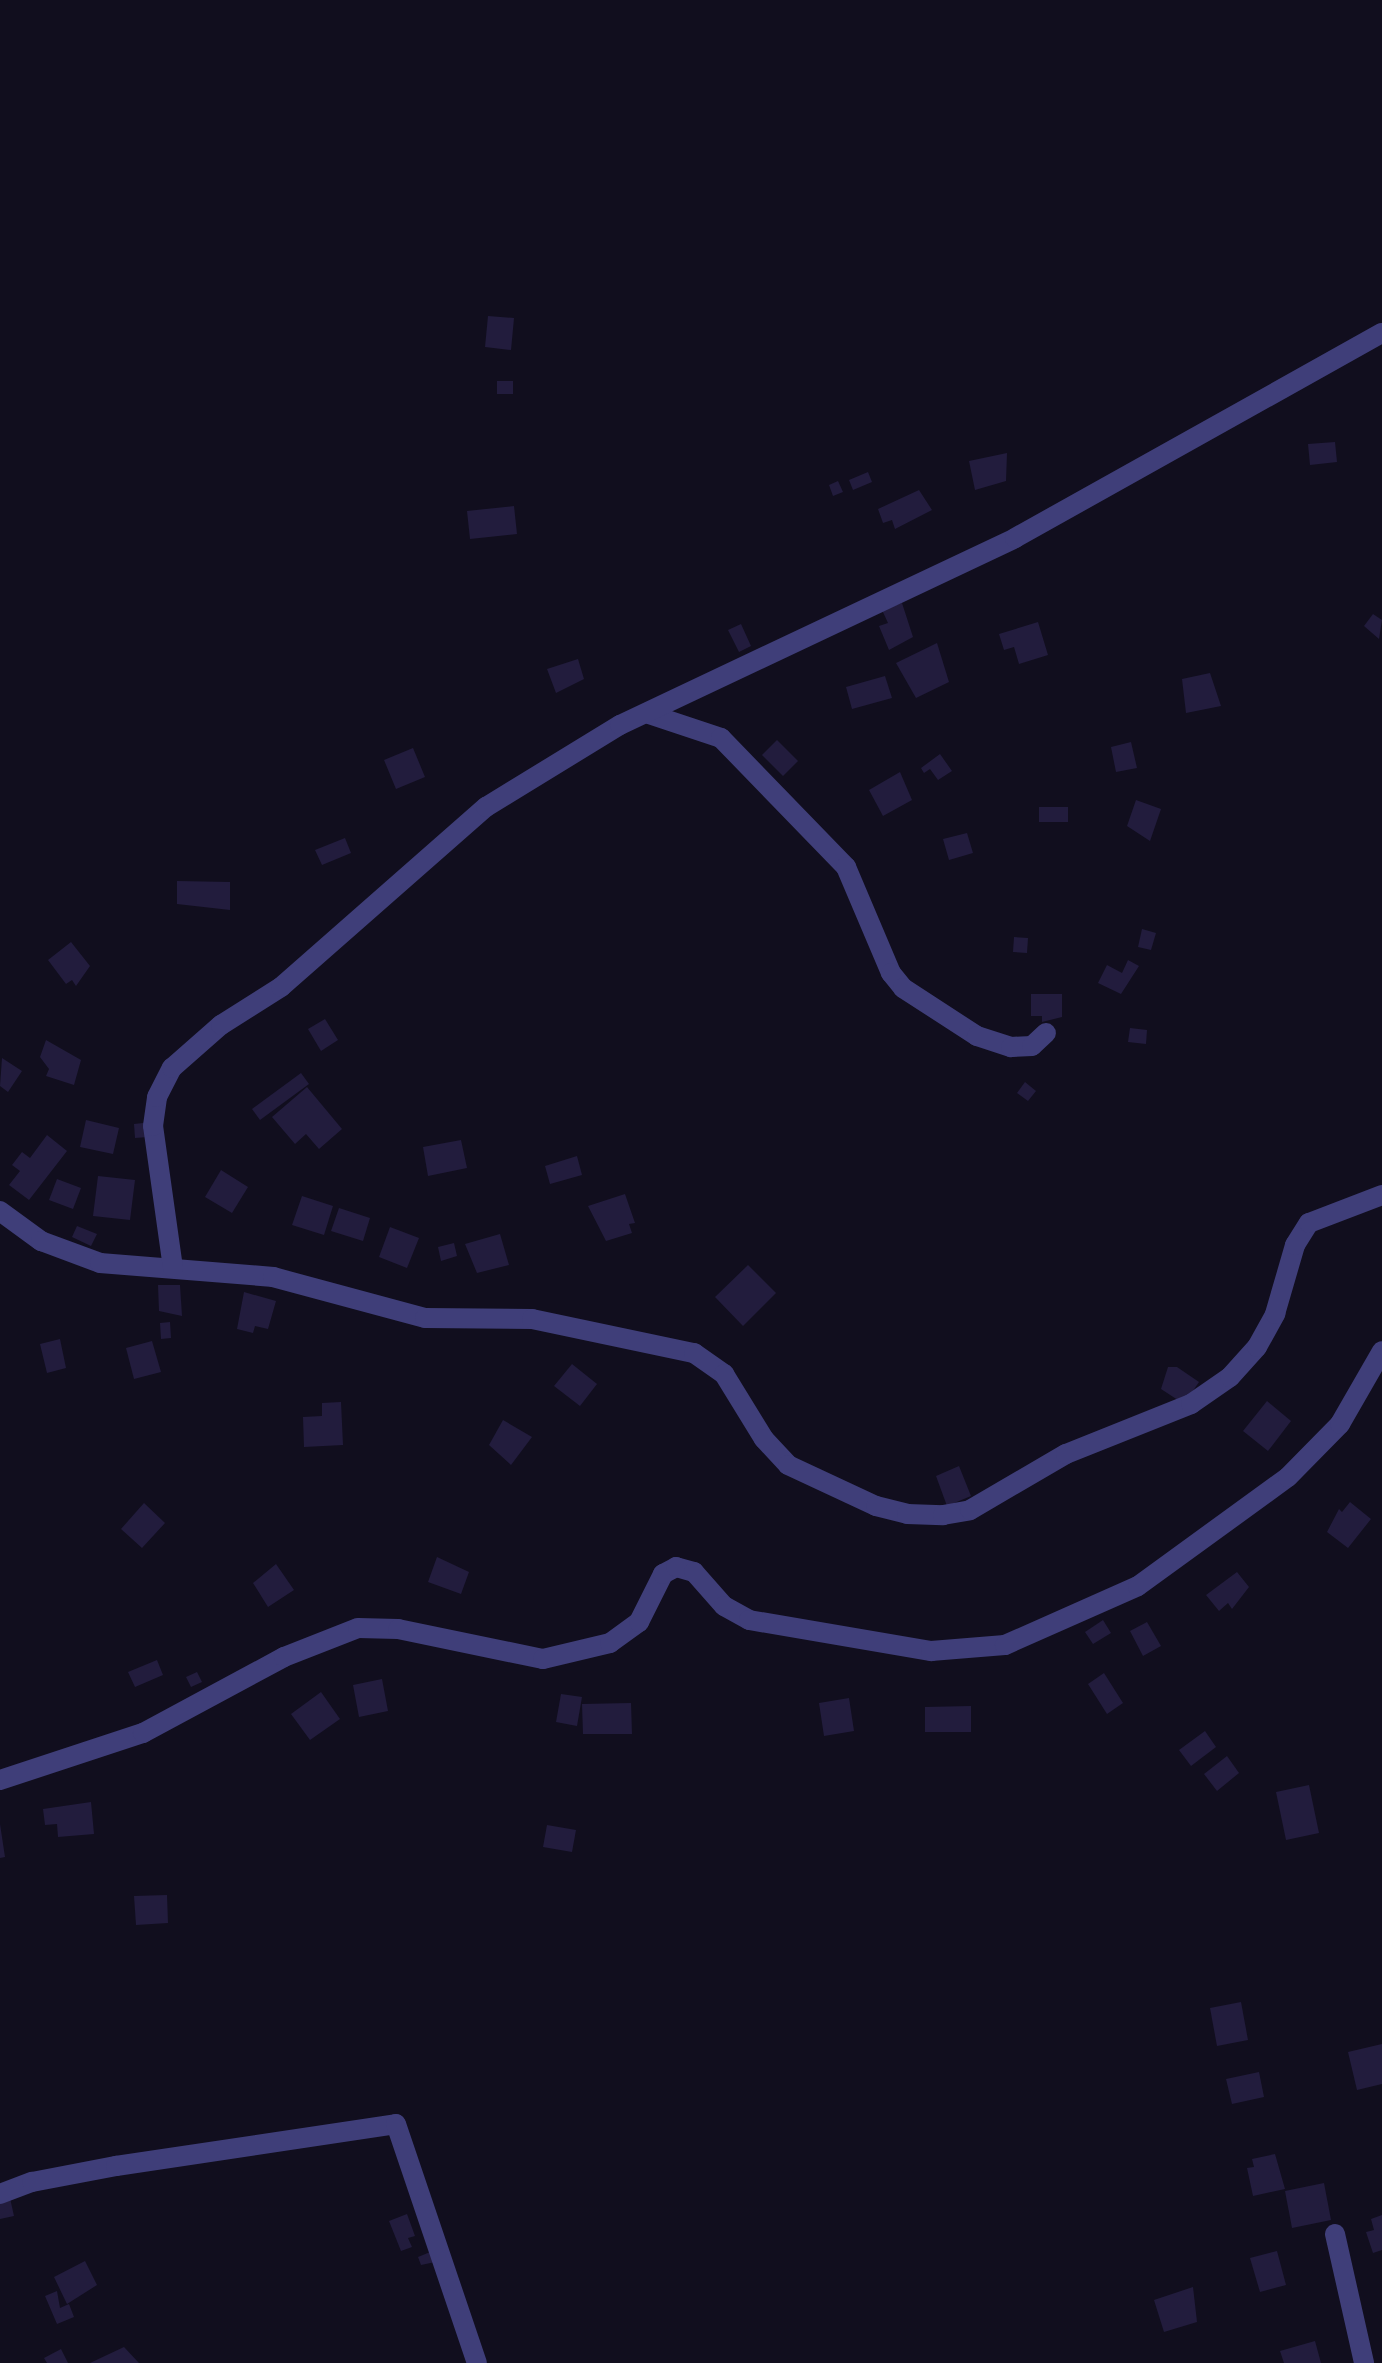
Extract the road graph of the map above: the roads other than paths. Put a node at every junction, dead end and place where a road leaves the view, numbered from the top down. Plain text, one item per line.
1 (1382, 333) edge
2 (649, 714) junction
3 (1046, 1033) dead end
4 (1382, 1195) edge
5 (0, 1211) edge
6 (173, 1268) junction
7 (1382, 1351) edge
8 (0, 1780) edge
9 (0, 2194) edge
10 (1335, 2234) dead end
11 (477, 2363) edge
12 (1364, 2363) edge

1 - 2 street
2 - 3 street
2 - 6 street
4 - 6 street
5 - 6 street
7 - 8 street
9 - 11 street
10 - 12 street

